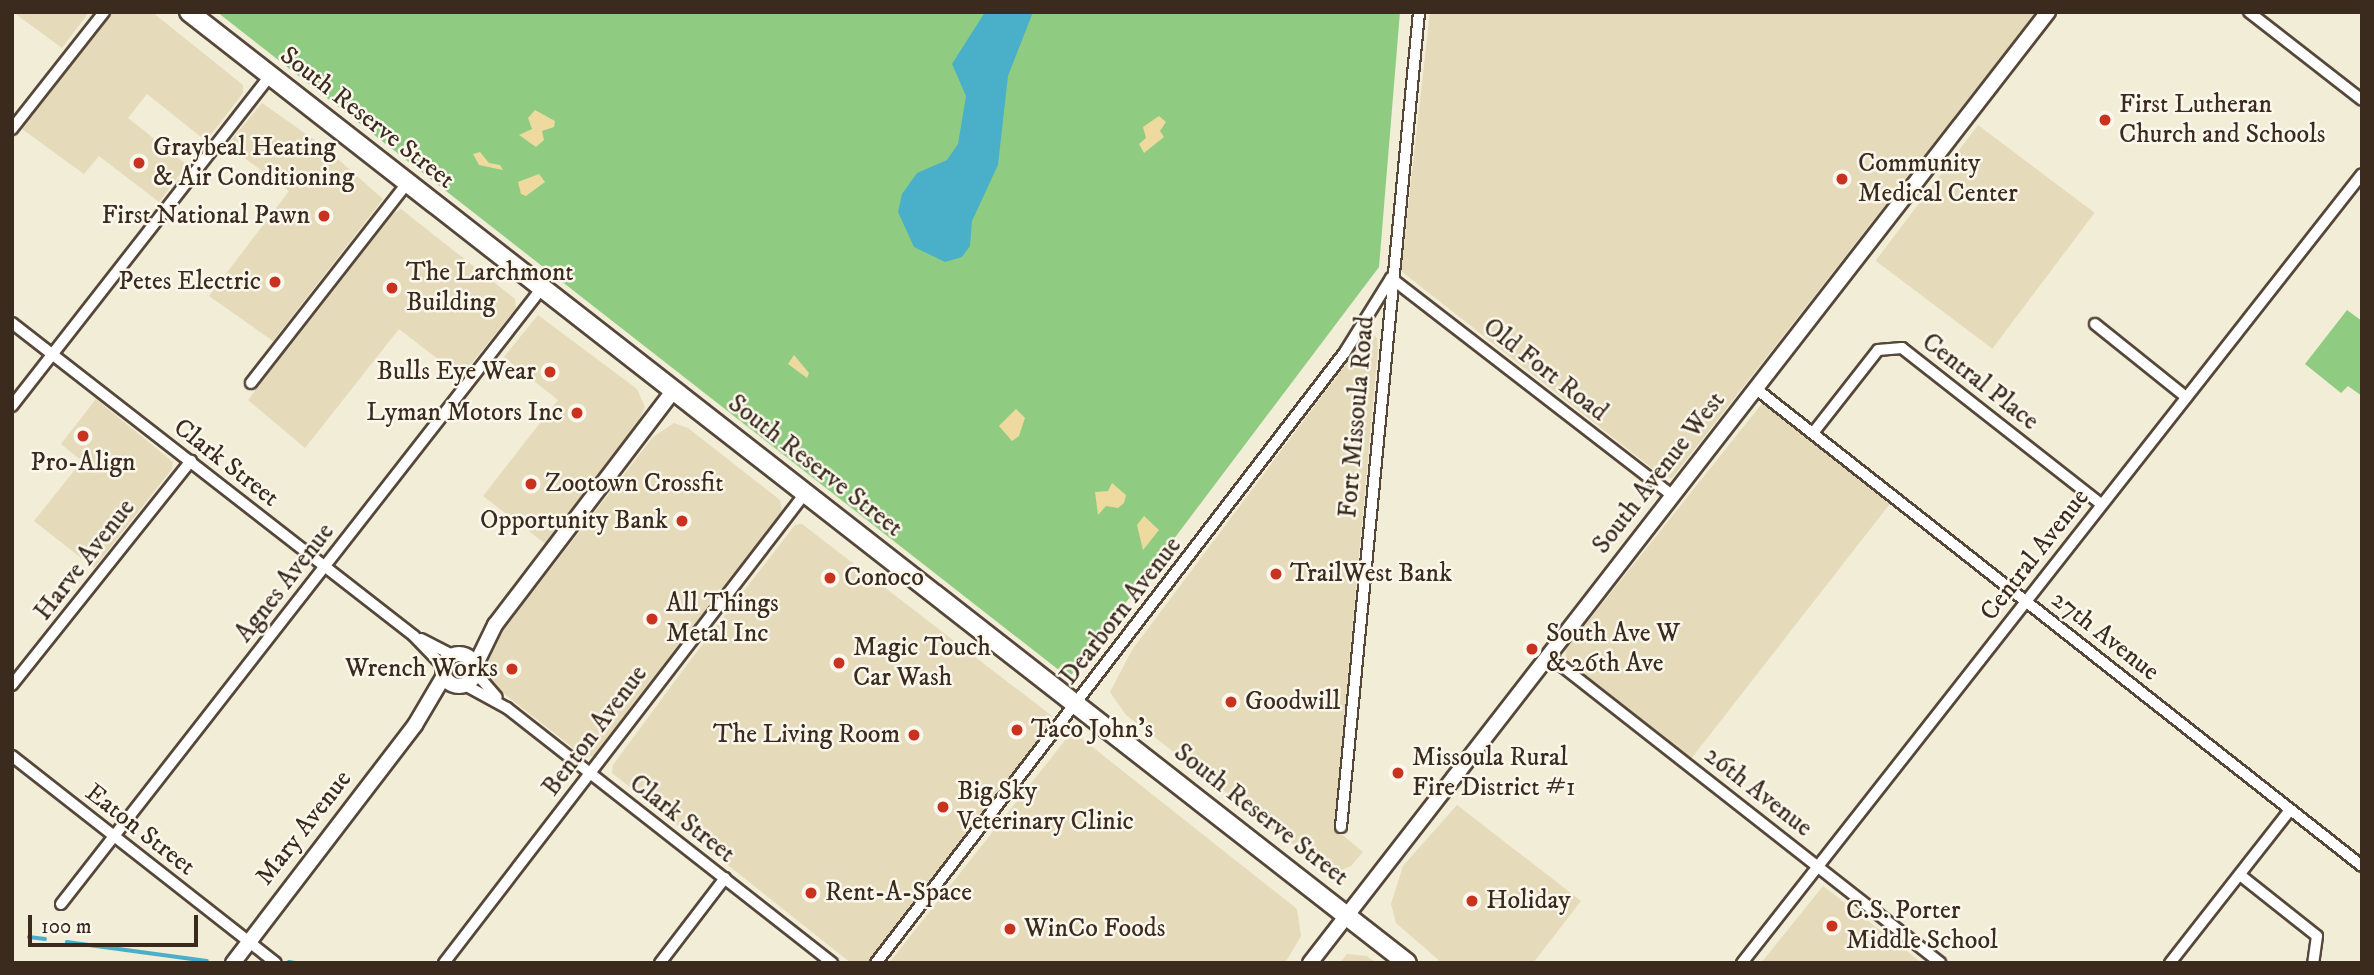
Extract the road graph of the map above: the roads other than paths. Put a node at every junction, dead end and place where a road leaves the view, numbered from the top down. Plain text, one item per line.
1 (104, 12) edge
2 (189, 12) edge
3 (1419, 12) edge
4 (2048, 12) edge
5 (2249, 12) edge
6 (270, 76) junction
7 (2362, 100) edge
8 (12, 129) edge
9 (2362, 174) edge
10 (407, 183) junction
11 (1391, 278) junction
12 (542, 288) junction
13 (12, 323) edge
14 (2095, 324) dead end
15 (53, 354) junction
16 (251, 383) dead end
17 (1755, 388) junction
18 (674, 390) junction
19 (2186, 397) junction
20 (12, 406) edge
21 (1813, 433) junction
22 (191, 461) junction
23 (806, 492) junction
24 (1672, 496) junction
25 (2101, 505) junction
26 (324, 567) junction
27 (2026, 600) junction
28 (495, 625) junction
29 (1549, 656) junction
30 (475, 669) junction
31 (453, 670) junction
32 (12, 685) edge
33 (1077, 703) junction
34 (507, 708) junction
35 (12, 756) edge
36 (590, 774) junction
37 (2290, 810) junction
38 (1341, 827) dead end
39 (113, 836) junction
40 (1818, 866) junction
41 (2362, 866) edge
42 (2240, 875) junction
43 (725, 878) junction
44 (61, 904) dead end
45 (1346, 915) junction
46 (249, 941) junction
47 (233, 963) edge
48 (276, 963) edge
49 (444, 963) edge
50 (660, 963) edge
51 (832, 963) edge
52 (876, 963) edge
53 (1310, 963) edge
54 (1407, 963) edge
55 (1742, 963) edge
56 (1940, 963) edge
57 (2171, 963) edge
58 (2313, 963) edge

1 - 8 street
2 - 6 highway, South Reserve Street
3 - 11 street, Fort Missoula Road
4 - 17 street, South Avenue West
5 - 7 street
6 - 10 highway, South Reserve Street
6 - 15 street
9 - 19 street, Central Avenue
10 - 12 highway, South Reserve Street
10 - 16 street
11 - 24 street, Old Fort Road
11 - 33 street, Dearborn Avenue
11 - 38 street, Fort Missoula Road
12 - 18 highway, South Reserve Street
12 - 26 street, Agnes Avenue
13 - 15 street, Clark Street
14 - 19 street
15 - 20 street
15 - 22 street, Clark Street
17 - 21 street, 27th Avenue
17 - 24 street, South Avenue West
18 - 23 highway, South Reserve Street
18 - 28 street
19 - 25 street, Central Avenue
21 - 25 street, Central Place
21 - 27 street, 27th Avenue
22 - 26 street, Clark Street
22 - 32 street, Harve Avenue
23 - 33 highway, South Reserve Street
23 - 36 street, Benton Avenue
24 - 29 street, South Avenue West
25 - 27 street, Central Avenue
26 - 31 street, Clark Street
26 - 39 street, Agnes Avenue
27 - 37 street, 27th Avenue
27 - 40 street, Central Avenue
28 - 30 street
28 - 31 street
29 - 40 street, 26th Avenue
29 - 45 street, South Avenue West
30 - 31 street
30 - 31 street
30 - 34 street
31 - 34 street, Clark Street
31 - 46 street, Mary Avenue
33 - 45 highway, South Reserve Street
33 - 52 street, Dearborn Avenue
34 - 36 street, Clark Street
35 - 39 street, Eaton Street
36 - 43 street, Clark Street
36 - 49 street, Benton Avenue
37 - 41 street, 27th Avenue
37 - 42 street
39 - 44 street, Agnes Avenue
39 - 46 street, Eaton Street
40 - 55 street, Central Avenue
40 - 56 street, 26th Avenue
42 - 57 street
42 - 58 street
43 - 50 street
43 - 51 street, Clark Street
45 - 53 street, South Avenue West
45 - 54 highway, South Reserve Street
46 - 47 street, Mary Avenue
46 - 48 street, Eaton Street

